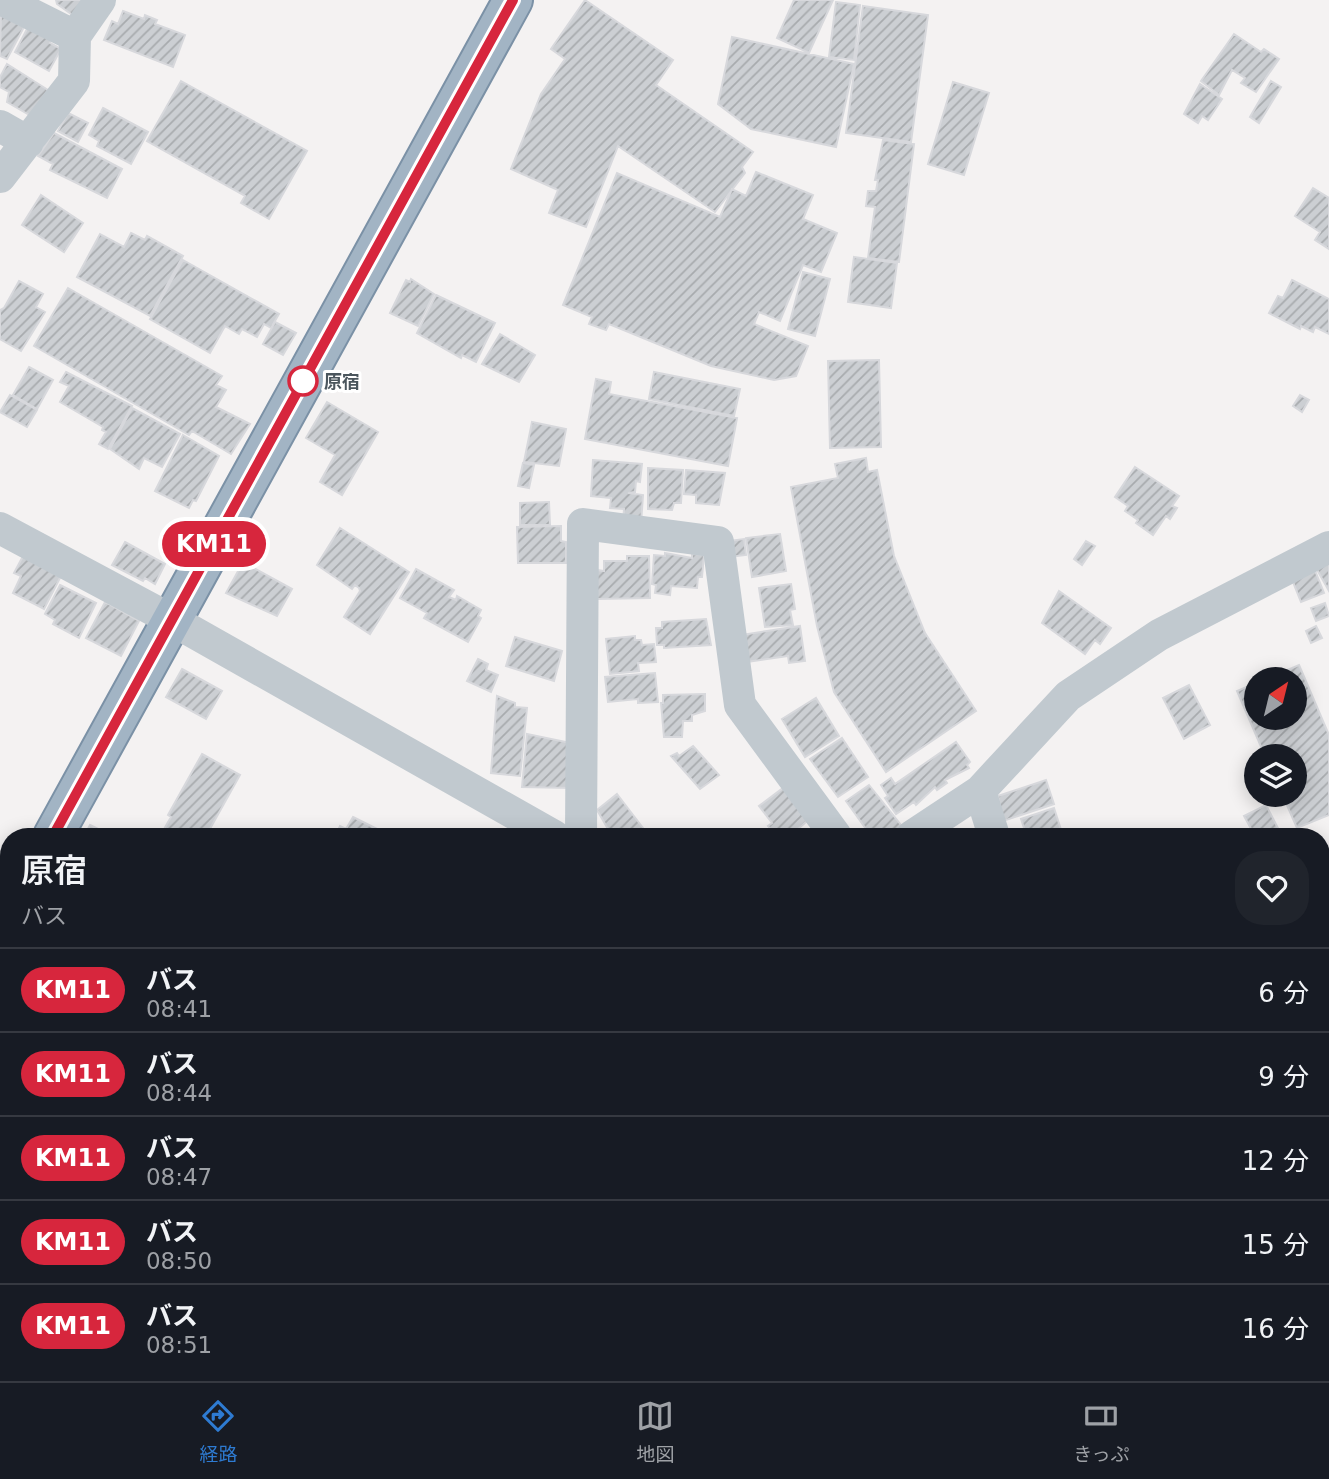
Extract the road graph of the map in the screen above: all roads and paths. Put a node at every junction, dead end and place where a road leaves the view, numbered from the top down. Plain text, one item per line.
1 (4, 0) edge
2 (100, 0) edge
3 (513, 0) edge
4 (75, 36) junction
5 (0, 126) edge
6 (28, 142) junction
7 (0, 177) edge
8 (0, 528) edge
9 (1329, 547) edge
10 (172, 620) junction
11 (980, 791) junction
12 (57, 828) edge
13 (540, 828) edge
14 (582, 828) edge
15 (830, 828) edge
16 (924, 828) edge
17 (992, 828) edge

1 - 4 street
2 - 4 street
3 - 10 highway
4 - 6 street
5 - 6 street
6 - 7 street
8 - 10 street
9 - 11 street
10 - 12 highway
10 - 13 street
11 - 16 street
11 - 17 street
14 - 15 street

